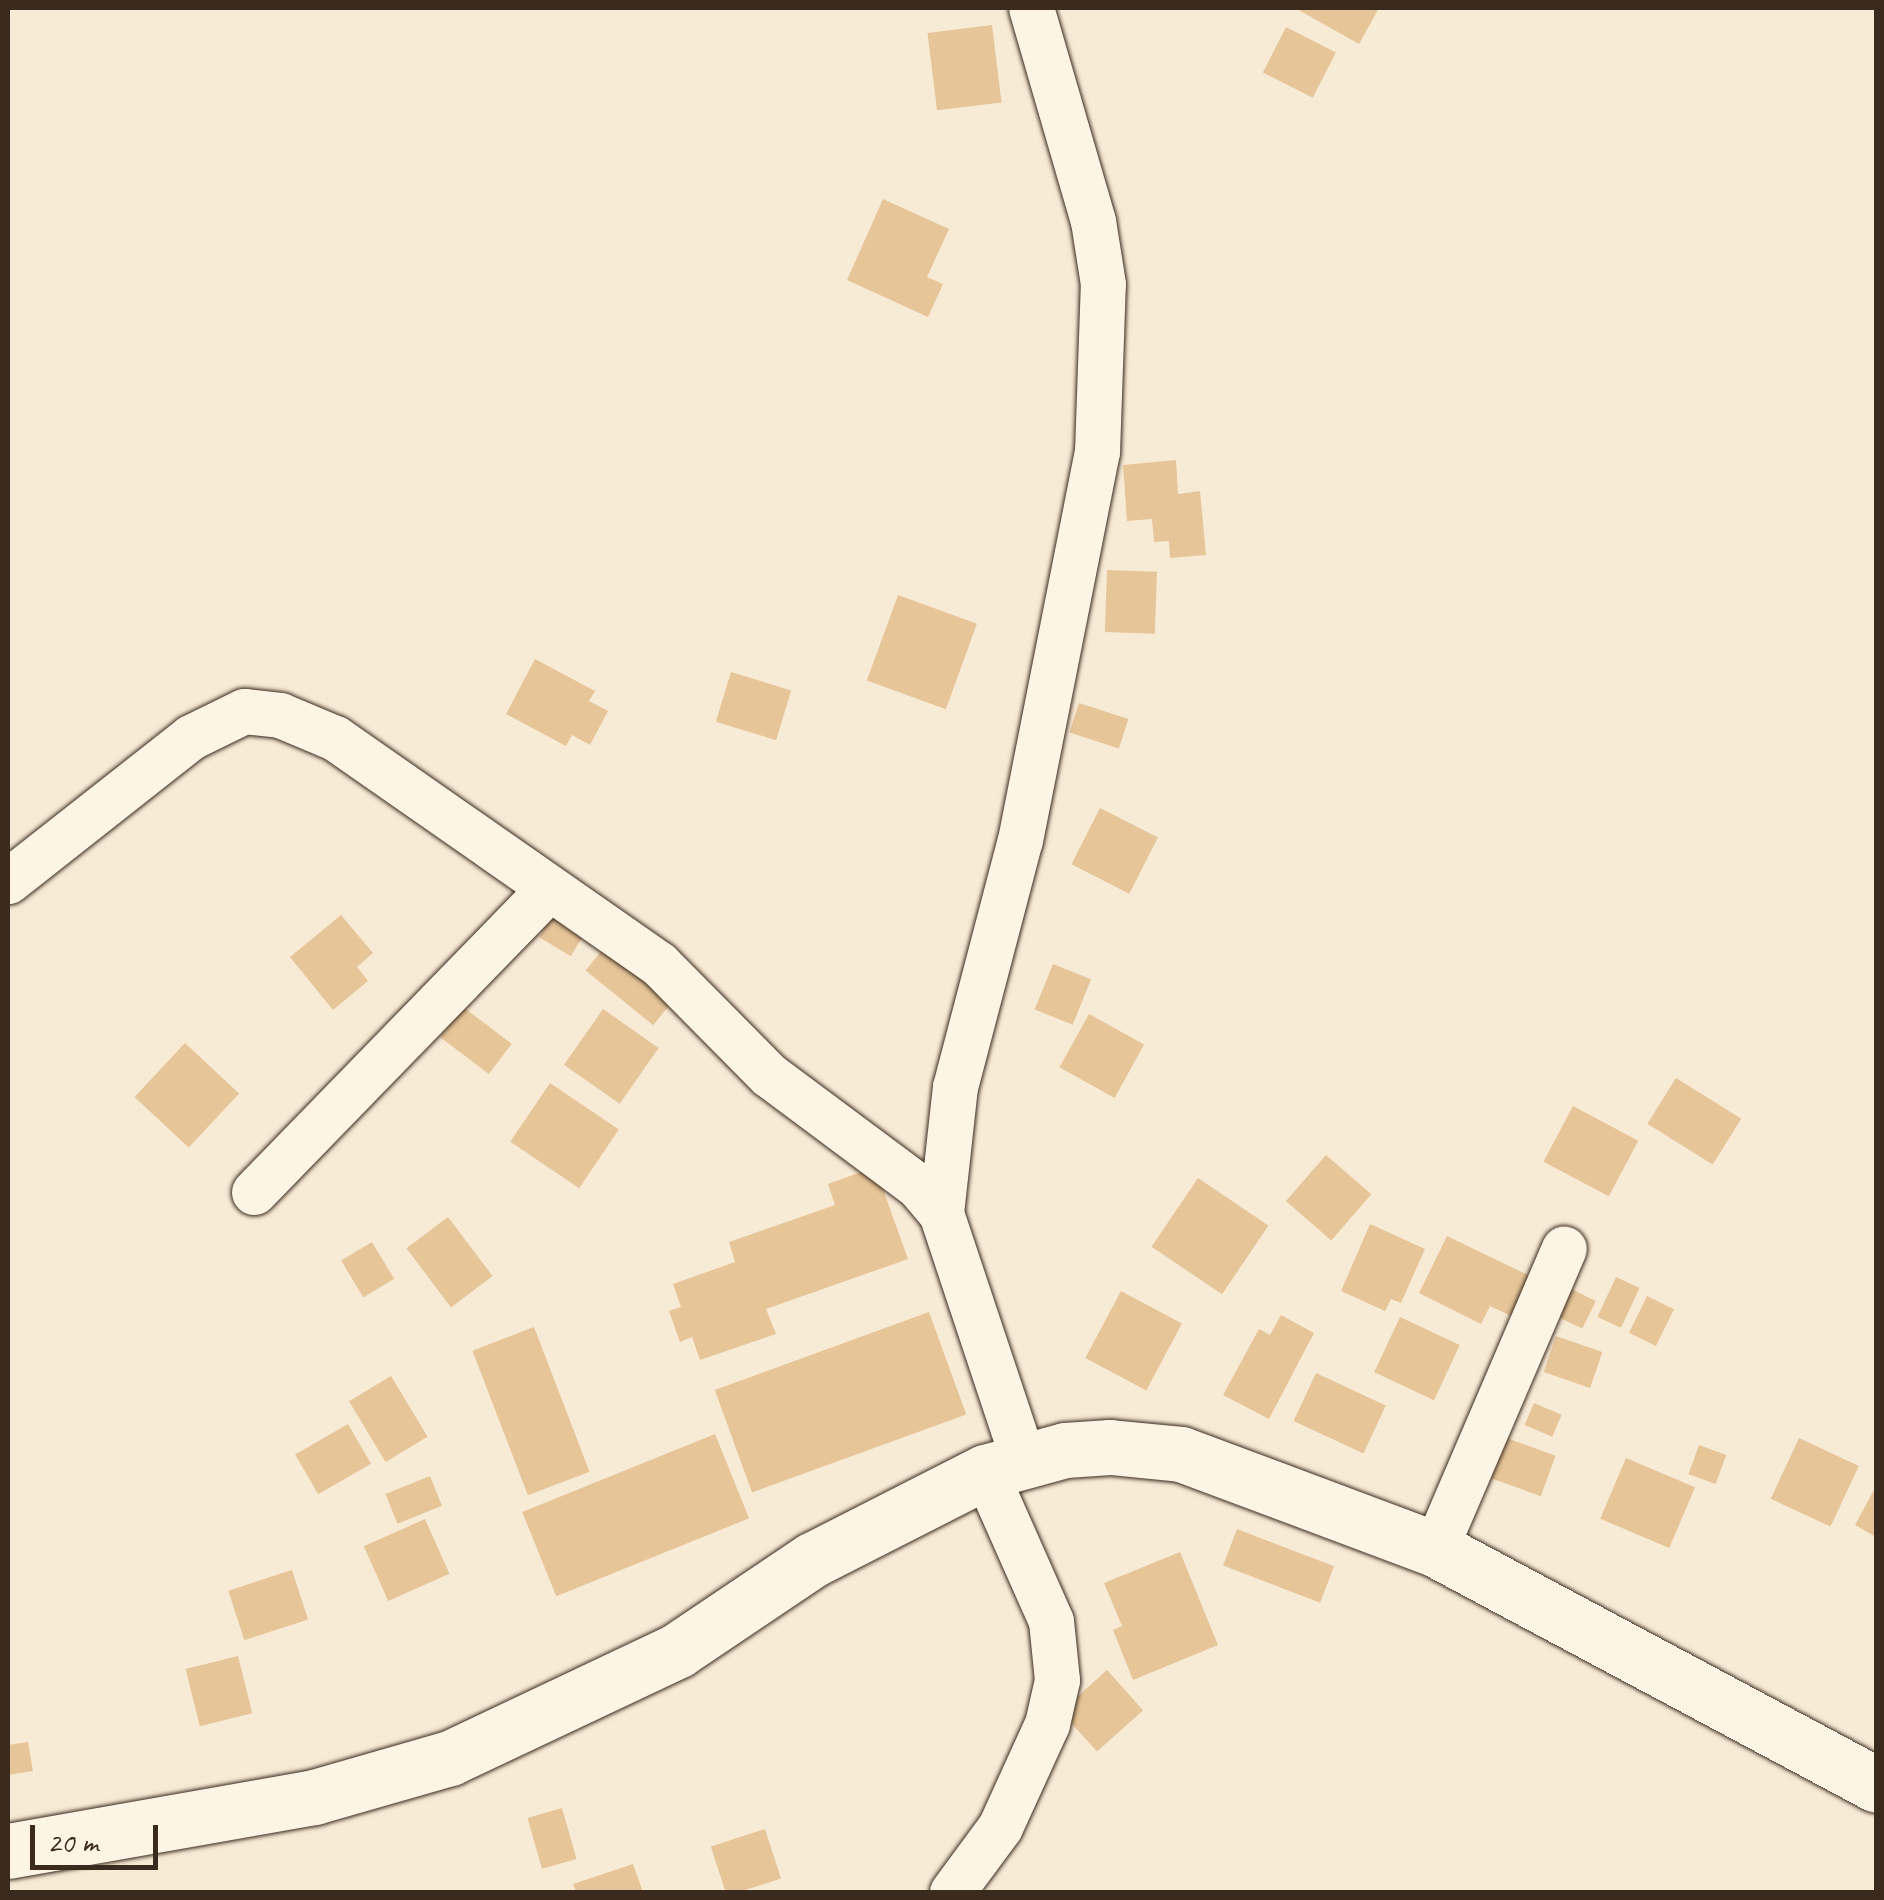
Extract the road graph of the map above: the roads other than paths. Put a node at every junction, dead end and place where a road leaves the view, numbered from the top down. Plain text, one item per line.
1 (1031, 8) edge
2 (8, 881) edge
3 (549, 889) junction
4 (254, 1192) dead end
5 (941, 1213) junction
6 (1564, 1248) dead end
7 (1004, 1466) junction
8 (1435, 1549) junction
9 (1876, 1784) edge
10 (8, 1850) edge
11 (952, 1892) edge

1 - 5 street
2 - 3 street
3 - 4 street
3 - 5 street
5 - 7 street
6 - 8 street
7 - 8 main road
7 - 10 main road
7 - 11 street
8 - 9 main road

